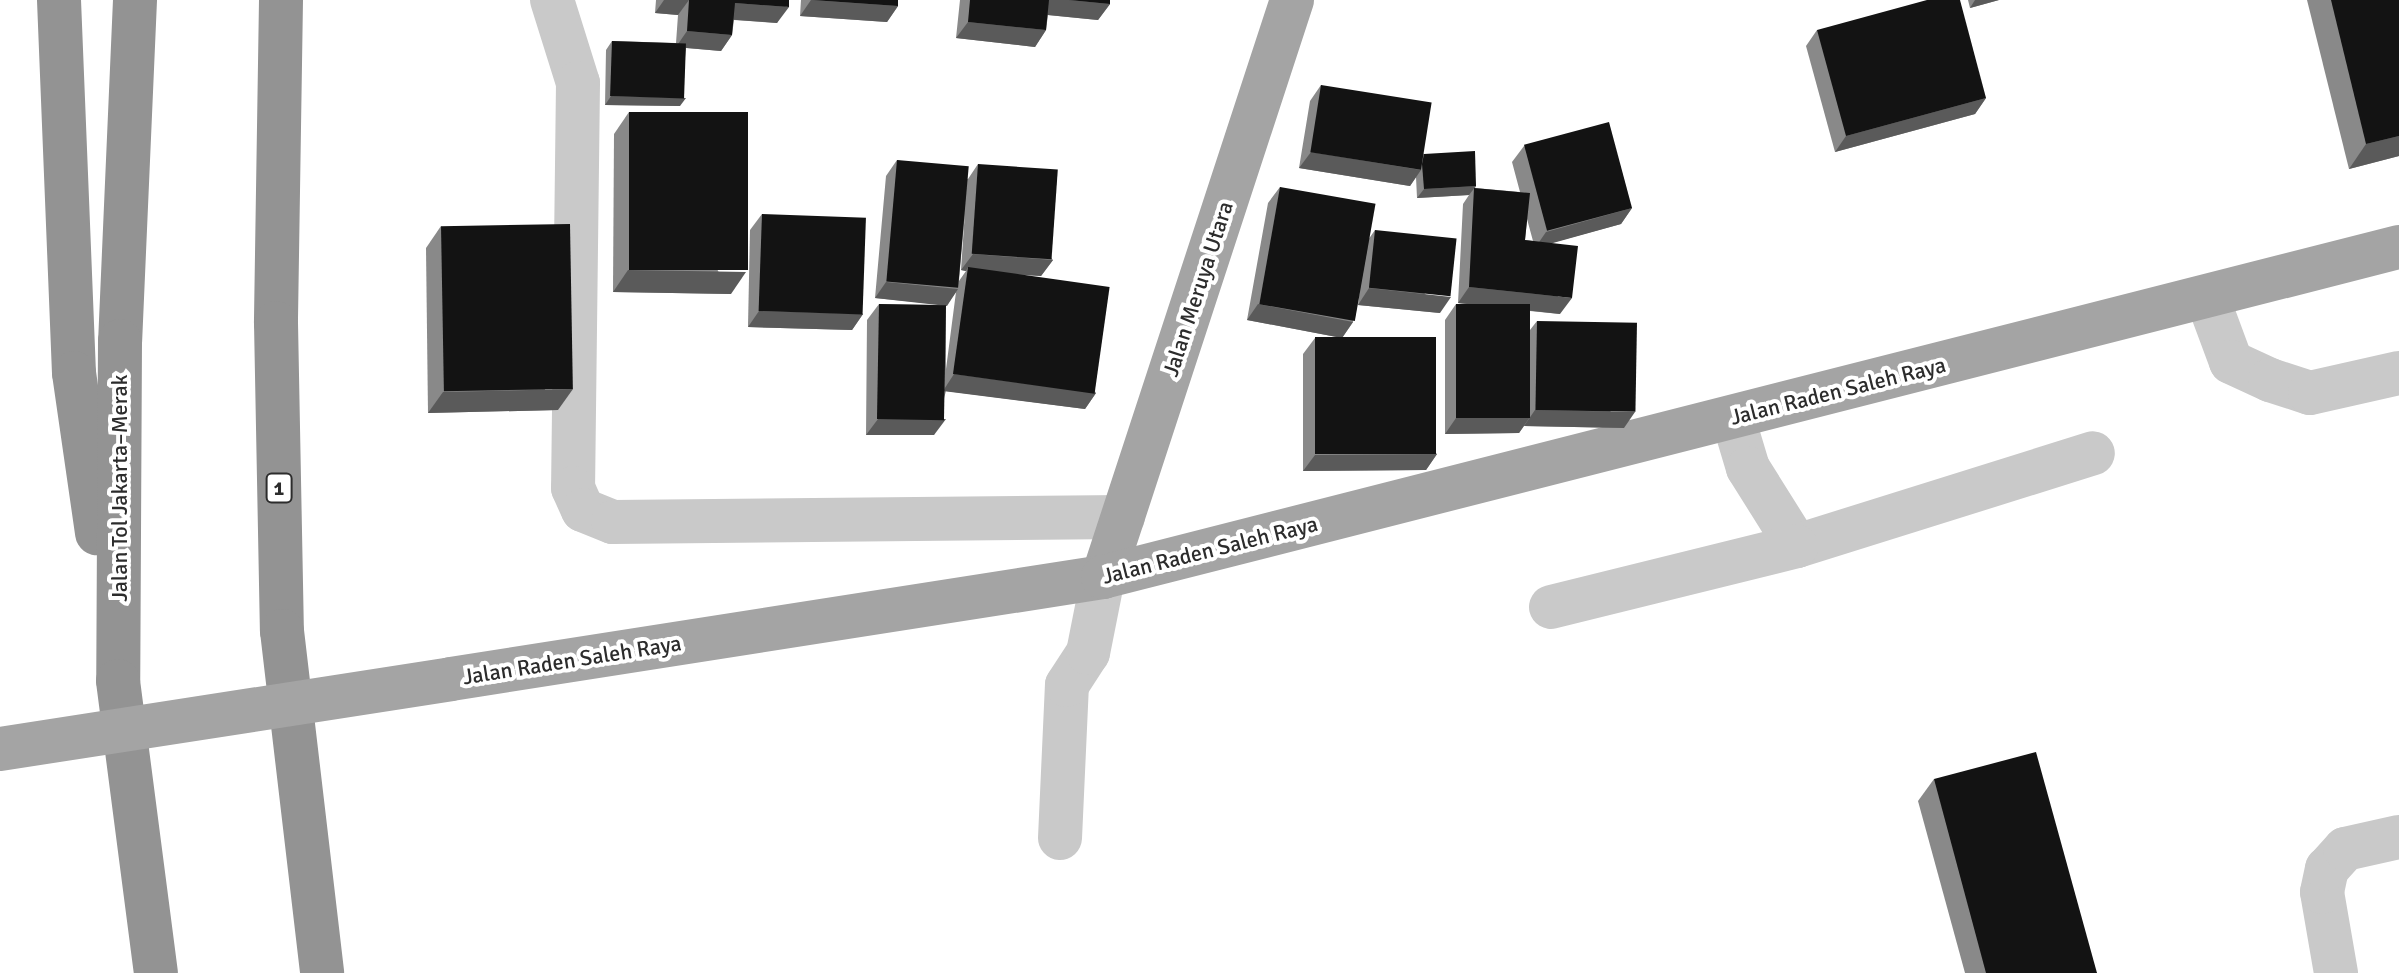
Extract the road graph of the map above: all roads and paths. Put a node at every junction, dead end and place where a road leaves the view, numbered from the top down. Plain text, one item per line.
1 (59, 0) edge
2 (135, 0) edge
3 (281, 0) edge
4 (552, 0) edge
5 (1292, 0) edge
6 (2399, 247) edge
7 (2207, 297) junction
8 (2399, 373) edge
9 (1733, 418) junction
10 (2093, 453) dead end
11 (1123, 517) junction
12 (1797, 546) junction
13 (1103, 577) junction
14 (1551, 607) dead end
15 (118, 681) junction
16 (0, 749) edge
17 (2399, 837) edge
18 (1060, 838) dead end
19 (156, 973) edge
20 (322, 973) edge
21 (2336, 973) edge

1 - 15 highway
2 - 15 highway, Jalan Tol Jakarta–Merak
3 - 20 highway, 1
4 - 11 street
5 - 11 main road, Jalan Meruya Utara
6 - 7 main road, Jalan Raden Saleh Raya
7 - 8 street
7 - 9 main road, Jalan Raden Saleh Raya
9 - 12 street
9 - 13 main road, Jalan Raden Saleh Raya
10 - 12 street
11 - 13 main road, Jalan Meruya Utara
12 - 14 street
13 - 16 main road, Jalan Raden Saleh Raya, bridge
13 - 18 street
15 - 19 highway, Jalan Tol Jakarta–Merak
17 - 21 street

